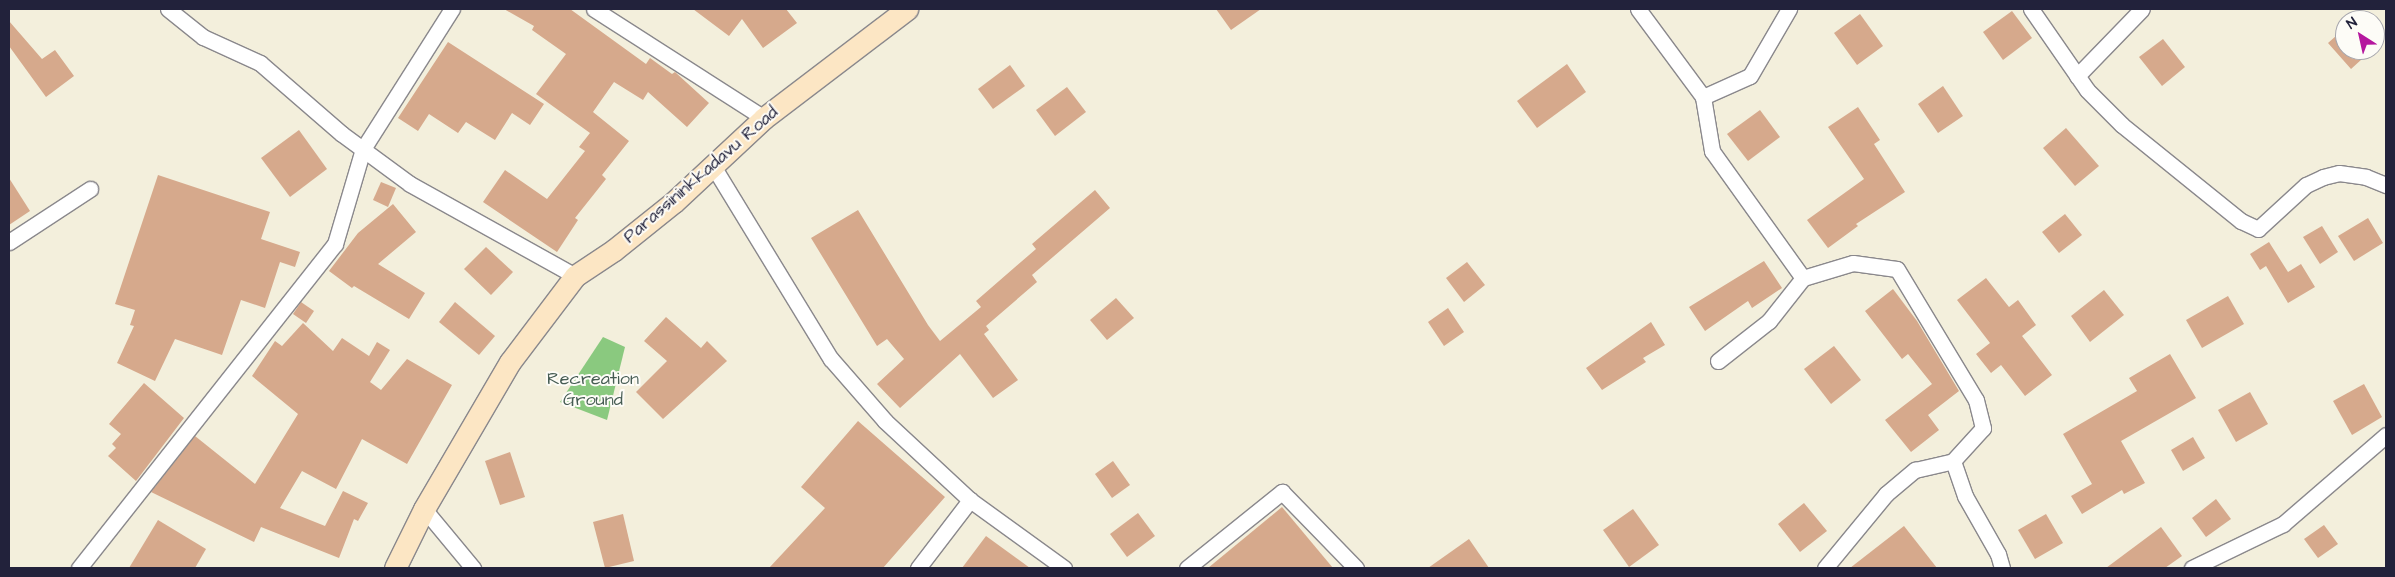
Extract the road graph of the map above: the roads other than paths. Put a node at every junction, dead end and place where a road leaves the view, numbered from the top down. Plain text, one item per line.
1 (168, 9) edge
2 (452, 9) edge
3 (594, 9) edge
4 (907, 9) edge
5 (1638, 9) edge
6 (1789, 9) edge
7 (2031, 9) edge
8 (2142, 9) edge
9 (2077, 76) junction
10 (1703, 98) junction
11 (764, 118) junction
12 (363, 149) junction
13 (713, 166) junction
14 (2386, 185) edge
15 (90, 189) dead end
16 (9, 242) edge
17 (575, 276) junction
18 (1803, 278) junction
19 (1718, 361) dead end
20 (2386, 435) edge
21 (1952, 461) junction
22 (970, 500) junction
23 (424, 509) junction
24 (79, 568) edge
25 (395, 568) edge
26 (473, 568) edge
27 (918, 568) edge
28 (1064, 568) edge
29 (1187, 568) edge
30 (1356, 568) edge
31 (1825, 568) edge
32 (2002, 568) edge
33 (2192, 568) edge

1 - 12 street
2 - 12 street
3 - 11 street
4 - 11 main road, Parassininkkadavu Road
5 - 10 street
6 - 10 street
7 - 9 street
8 - 9 street
9 - 14 street
10 - 18 street
11 - 13 main road, Parassininkkadavu Road
12 - 17 street
12 - 24 street
13 - 17 main road, Parassininkkadavu Road
13 - 22 street
15 - 16 street
17 - 23 main road, Parassininkkadavu Road
18 - 19 street
18 - 21 street
20 - 33 street
21 - 31 street
21 - 32 street
22 - 27 street
22 - 28 street
23 - 25 main road, Parassininkkadavu Road
23 - 26 street
29 - 30 street

